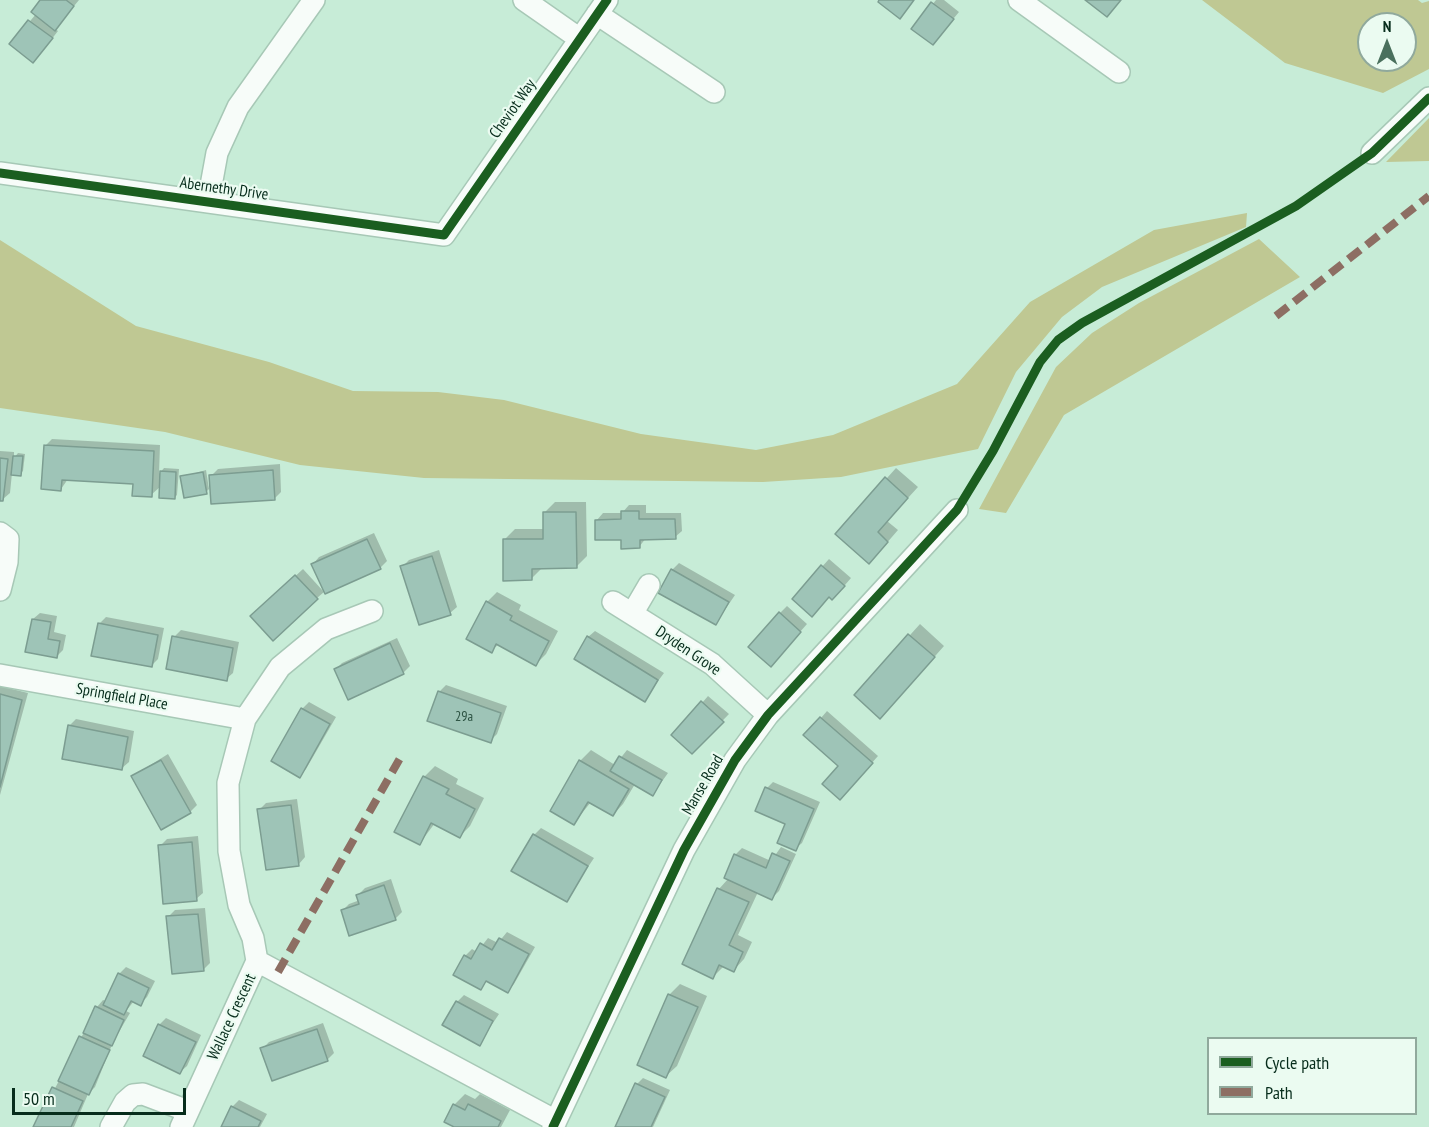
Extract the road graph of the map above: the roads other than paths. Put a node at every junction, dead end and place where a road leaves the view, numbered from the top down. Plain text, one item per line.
1 (314, 0) edge
2 (524, 0) edge
3 (1019, 0) edge
4 (602, 7) edge
5 (580, 39) junction
6 (1119, 72) dead end
7 (714, 92) dead end
8 (1429, 98) edge
9 (1371, 153) dead end
10 (0, 173) edge
11 (208, 202) junction
12 (444, 235) joint
13 (957, 510) dead end
14 (0, 532) edge
15 (649, 585) dead end
16 (0, 590) edge
17 (613, 602) dead end
18 (372, 610) dead end
19 (632, 614) junction
20 (0, 675) edge
21 (768, 715) junction
22 (245, 719) junction
23 (257, 961) junction
24 (184, 1119) edge
25 (555, 1124) edge
26 (111, 1127) edge

1 - 11 street
2 - 5 street
3 - 6 street
4 - 5 street, Cheviot Way
4 - 7 street
5 - 12 street, Cheviot Way
8 - 9 street
10 - 11 street, Abernethy Drive
11 - 12 street, Abernethy Drive
13 - 21 street, Manse Road
14 - 16 street
15 - 19 street
17 - 19 street, Dryden Grove
18 - 22 street, Wallace Crescent
19 - 21 street, Dryden Grove
20 - 22 street, Springfield Place
21 - 25 street, Manse Road
22 - 23 street, Wallace Crescent
23 - 24 street, Wallace Crescent
23 - 25 street, Manse Road
24 - 26 street

